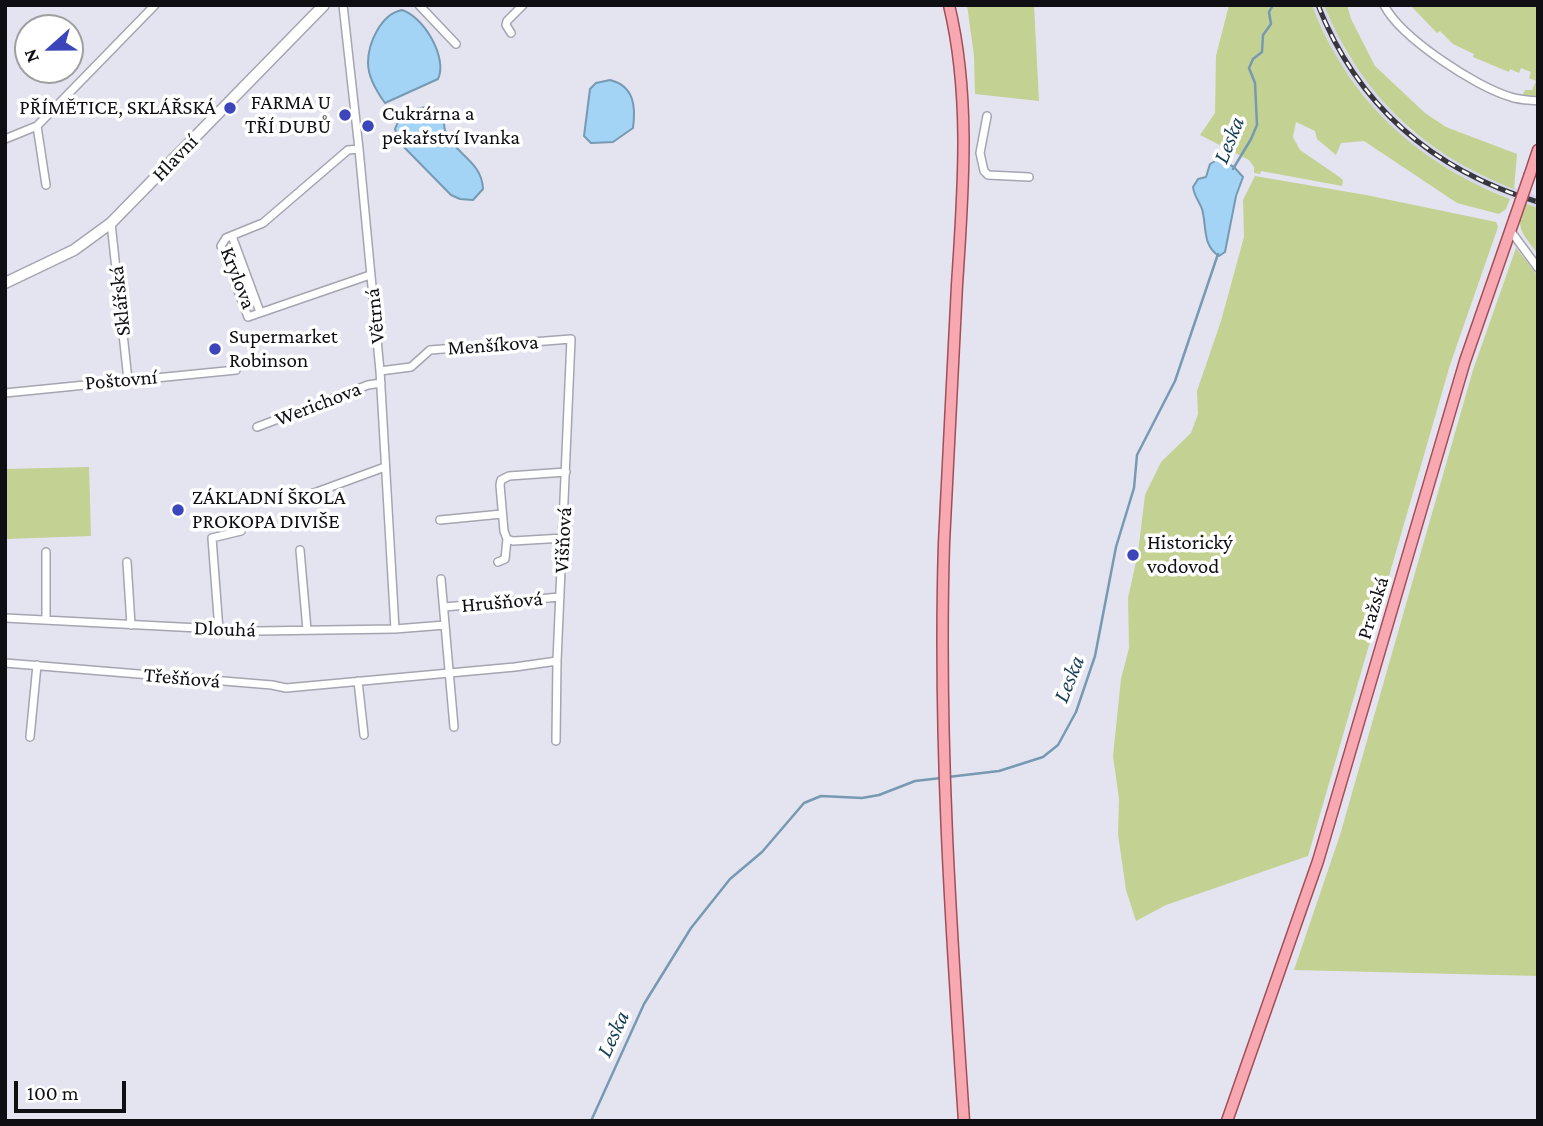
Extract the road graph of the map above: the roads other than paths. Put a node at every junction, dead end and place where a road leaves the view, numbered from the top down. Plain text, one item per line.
1 (155, 5) edge
2 (324, 5) edge
3 (342, 5) edge
4 (419, 5) edge
5 (523, 5) edge
6 (950, 5) edge
7 (1384, 5) edge
8 (511, 33) dead end
9 (456, 44) dead end
10 (1538, 101) edge
11 (987, 116) dead end
12 (37, 126) junction
13 (5, 139) edge
14 (359, 149) junction
15 (1538, 150) edge
16 (1029, 177) dead end
17 (46, 185) dead end
18 (111, 223) junction
19 (1512, 225) junction
20 (232, 236) junction
21 (1538, 268) edge
22 (370, 275) junction
23 (5, 283) edge
24 (260, 312) junction
25 (571, 339) joint
26 (236, 370) dead end
27 (380, 371) junction
28 (128, 380) junction
29 (380, 383) junction
30 (5, 393) edge
31 (257, 427) dead end
32 (384, 467) junction
33 (566, 472) junction
34 (292, 501) dead end
35 (502, 514) junction
36 (440, 520) dead end
37 (241, 531) dead end
38 (564, 538) junction
39 (507, 539) junction
40 (300, 550) dead end
41 (46, 552) dead end
42 (127, 562) dead end
43 (498, 562) dead end
44 (441, 579) dead end
45 (559, 597) junction
46 (443, 607) junction
47 (5, 618) edge
48 (47, 620) junction
49 (131, 625) junction
50 (445, 625) junction
51 (219, 629) junction
52 (395, 629) junction
53 (307, 630) junction
54 (557, 661) junction
55 (5, 663) edge
56 (37, 665) junction
57 (450, 673) junction
58 (358, 681) junction
59 (454, 727) dead end
60 (364, 735) dead end
61 (30, 737) dead end
62 (556, 741) dead end
63 (964, 1121) edge
64 (1227, 1121) edge

1 - 12 street
2 - 18 main road, Hlavní
3 - 14 street, Větrná
4 - 9 street
5 - 8 street
6 - 63 main road
7 - 10 street
11 - 16 street
12 - 13 street
12 - 17 street
14 - 20 street, Krylova
14 - 22 street, Větrná
15 - 19 main road, Pražská, bridge
18 - 23 main road, Hlavní
18 - 28 street, Sklářská
19 - 21 street
19 - 64 main road, Pražská
20 - 24 street
20 - 24 street, Krylova
22 - 24 street, Krylova
22 - 27 street, Větrná
25 - 27 street, Menšíkova
25 - 33 street, Višňová
26 - 28 street, Poštovní
27 - 29 street, Větrná
28 - 30 street, Poštovní
29 - 31 street, Werichova
29 - 32 street, Větrná
32 - 34 street
32 - 52 street, Větrná
33 - 35 street
33 - 38 street, Višňová
35 - 36 street
35 - 39 street
37 - 51 street
38 - 39 street
38 - 45 street, Višňová
39 - 43 street
40 - 53 street
41 - 48 street
42 - 49 street
44 - 46 street, Hrušňová
45 - 46 street, Hrušňová
45 - 54 street, Višňová
46 - 50 street, Hrušňová
47 - 48 street, Dlouhá
48 - 49 street, Dlouhá
49 - 51 street, Dlouhá
50 - 52 street, Dlouhá
50 - 57 street, Hrušňová
51 - 53 street, Dlouhá
52 - 53 street, Dlouhá
54 - 57 street, Třešňová
54 - 62 street, Višňová
55 - 56 street, Třešňová
56 - 58 street, Třešňová
56 - 61 street
57 - 58 street, Třešňová
57 - 59 street
58 - 60 street

